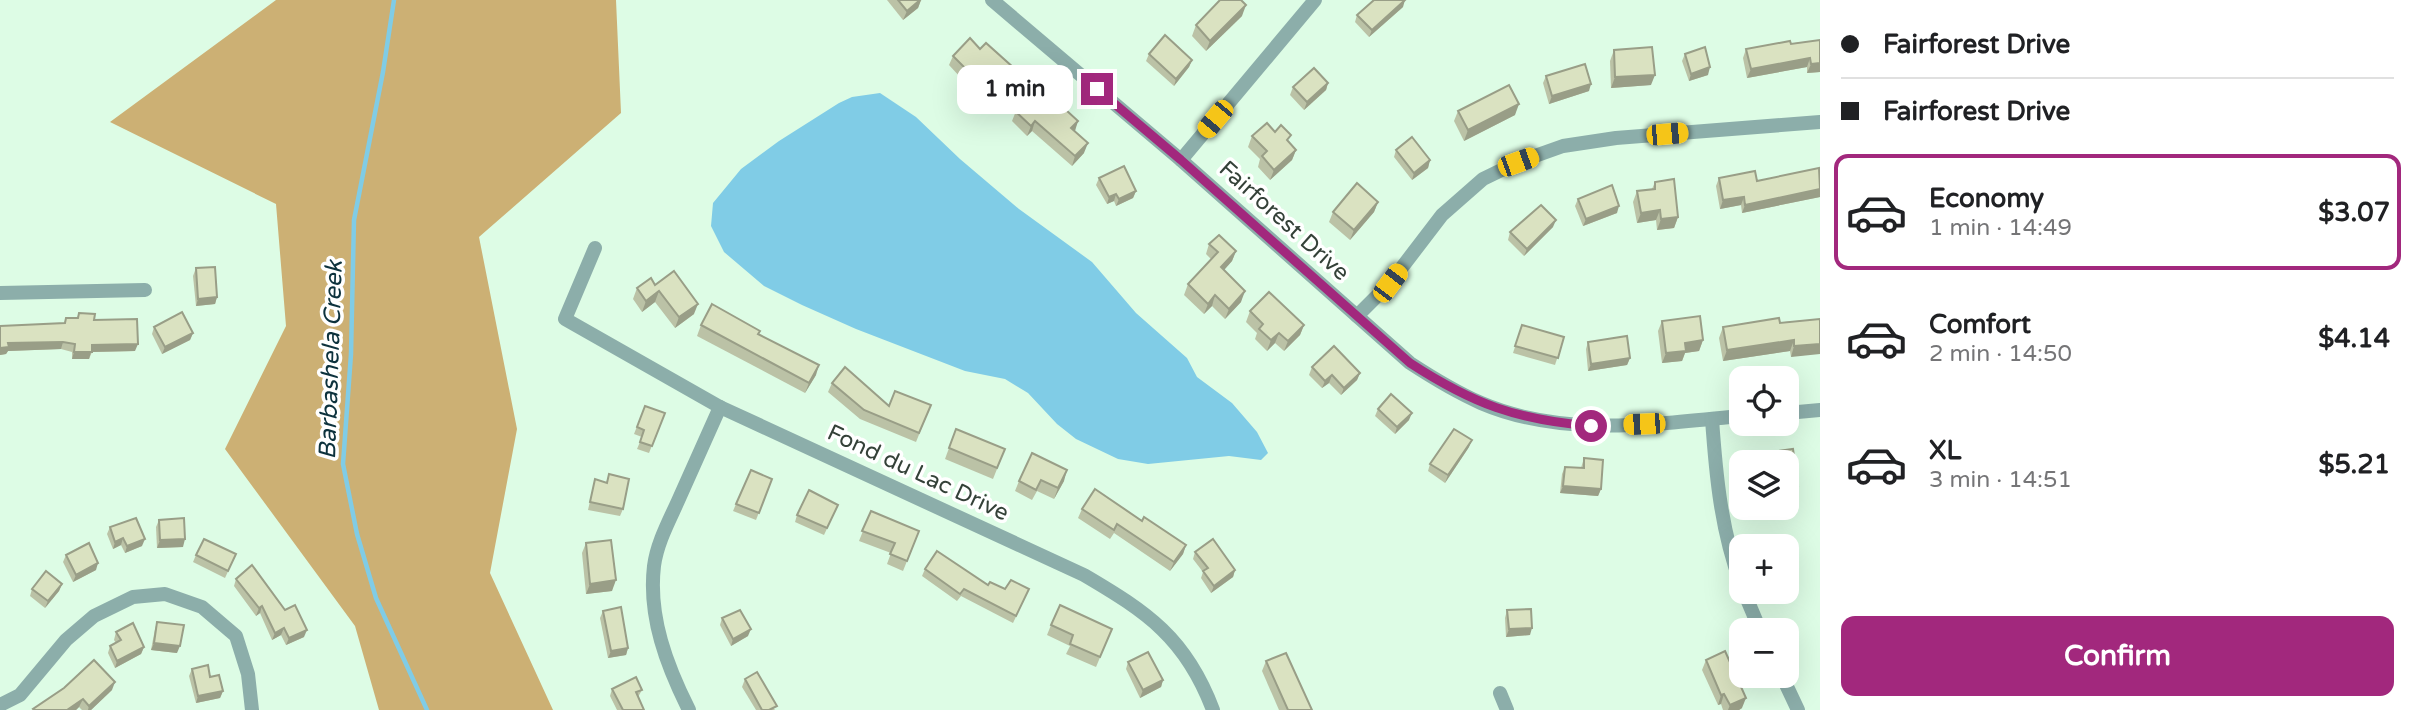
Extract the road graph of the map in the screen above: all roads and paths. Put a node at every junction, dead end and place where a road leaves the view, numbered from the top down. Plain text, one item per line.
1 (992, 0) edge
2 (1315, 0) edge
3 (1820, 122) edge
4 (1181, 160) junction
5 (595, 248) dead end
6 (145, 290) dead end
7 (0, 293) edge
8 (1357, 316) junction
9 (720, 408) junction
10 (1820, 410) edge
11 (1799, 411) edge
12 (1729, 417) edge
13 (1712, 419) junction
14 (1729, 546) edge
15 (1788, 688) edge
16 (1500, 693) dead end
17 (0, 705) edge
18 (252, 710) edge
19 (689, 710) edge
20 (1213, 710) edge
21 (1507, 710) edge
22 (1798, 710) edge

1 - 4 street, Fairforest Drive
2 - 4 street
3 - 8 street
4 - 8 street, Fairforest Drive
5 - 9 street, Fond du Lac Drive
6 - 7 street
8 - 13 street, Fairforest Drive
9 - 19 street
9 - 20 street, Fond du Lac Drive
10 - 11 street
12 - 13 street, Fairforest Drive
13 - 14 street
15 - 22 street
16 - 21 street
17 - 18 street

